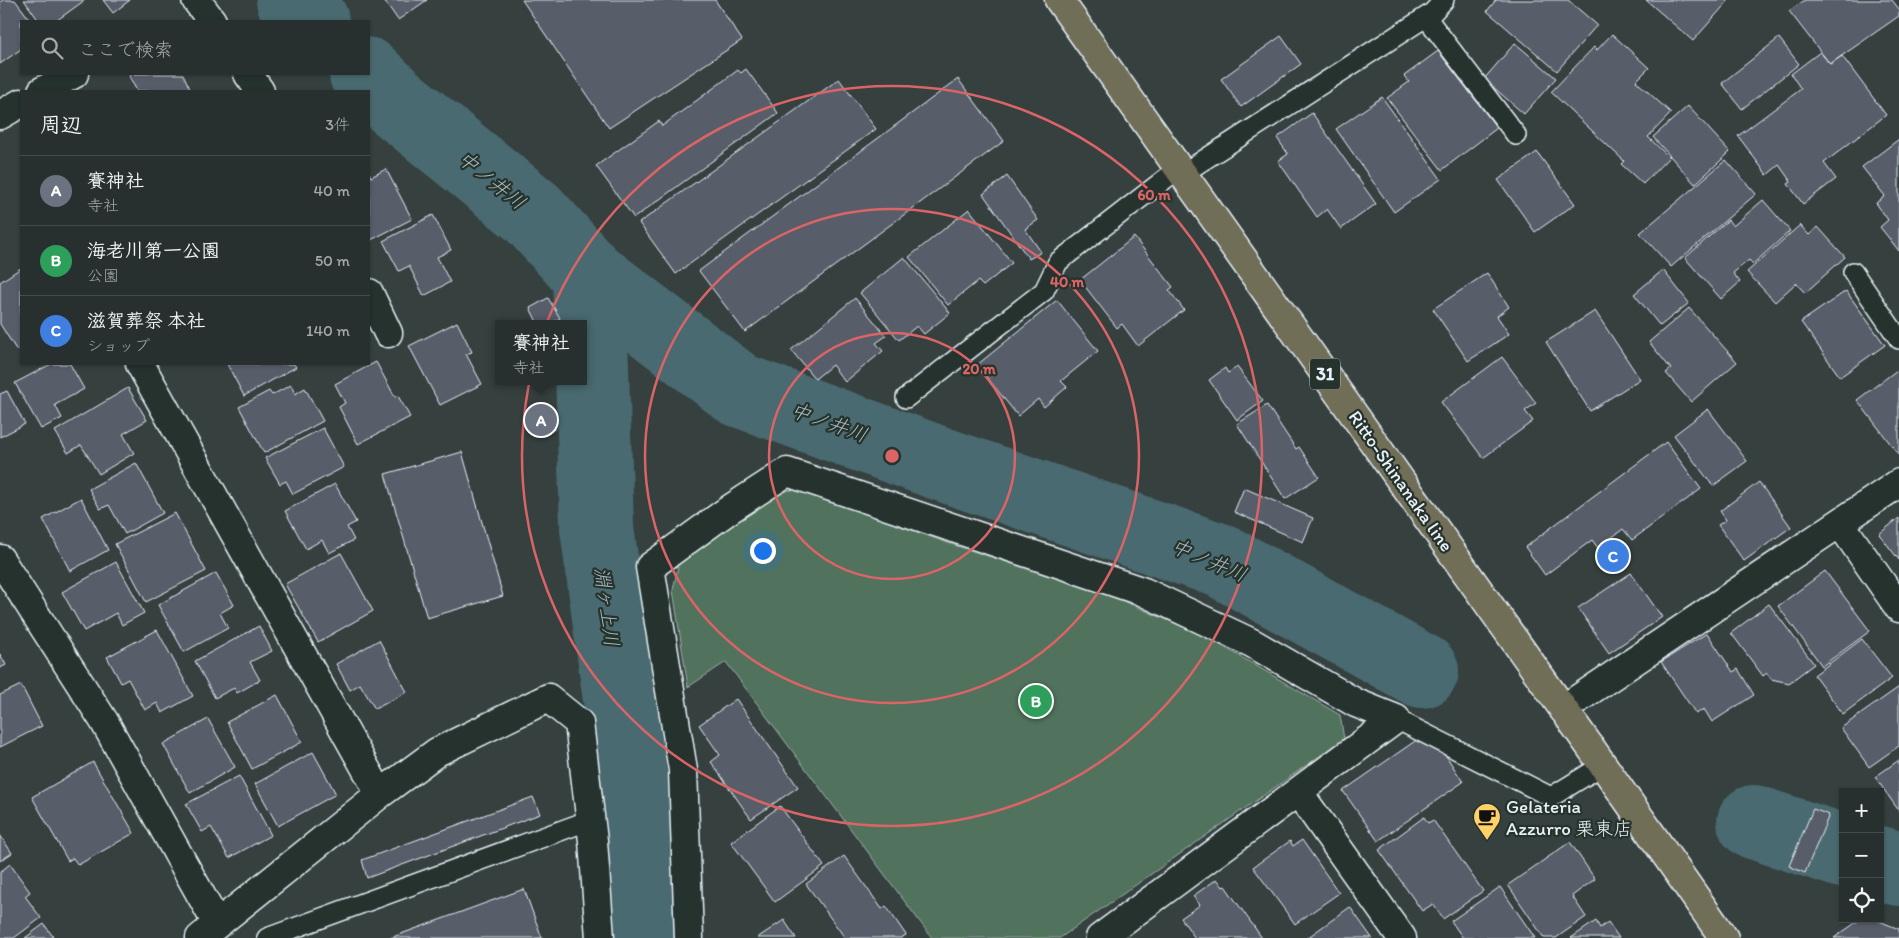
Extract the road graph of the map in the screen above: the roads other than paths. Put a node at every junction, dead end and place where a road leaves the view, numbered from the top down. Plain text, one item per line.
1 (196, 0) edge
2 (1059, 0) edge
3 (1444, 0) edge
4 (1426, 17) junction
5 (211, 20) edge
6 (72, 75) edge
7 (249, 75) edge
8 (44, 90) edge
9 (259, 90) edge
10 (20, 104) edge
11 (0, 115) edge
12 (1516, 135) dead end
13 (1180, 171) junction
14 (1853, 272) dead end
15 (370, 295) edge
16 (388, 333) dead end
17 (1899, 339) edge
18 (141, 365) edge
19 (906, 398) dead end
20 (1899, 483) edge
21 (1840, 523) junction
22 (0, 559) edge
23 (1899, 608) edge
24 (1563, 709) junction
25 (1396, 719) junction
26 (1603, 765) junction
27 (1299, 793) junction
28 (380, 794) junction
29 (590, 820) junction
30 (208, 931) edge
31 (267, 938) edge
32 (600, 938) edge
33 (689, 938) edge
34 (1100, 938) edge
35 (1402, 938) edge
36 (1724, 938) edge

1 - 5 street
2 - 13 main road, Ritto-Shinanaka line / 31
3 - 4 lane
4 - 12 lane
4 - 13 lane
6 - 8 street
7 - 9 street
10 - 11 street
13 - 19 lane
13 - 24 main road, Ritto-Shinanaka line / 31
14 - 17 lane
15 - 16 street
18 - 28 street
20 - 21 street
21 - 23 street
21 - 24 street
22 - 30 street
24 - 26 main road, Ritto-Shinanaka line / 31
25 - 26 lane
25 - 27 street
25 - 33 street
26 - 36 main road, Ritto-Shinanaka line / 31
27 - 34 street
27 - 35 street
28 - 29 street
28 - 30 street
29 - 31 lane
29 - 32 street

